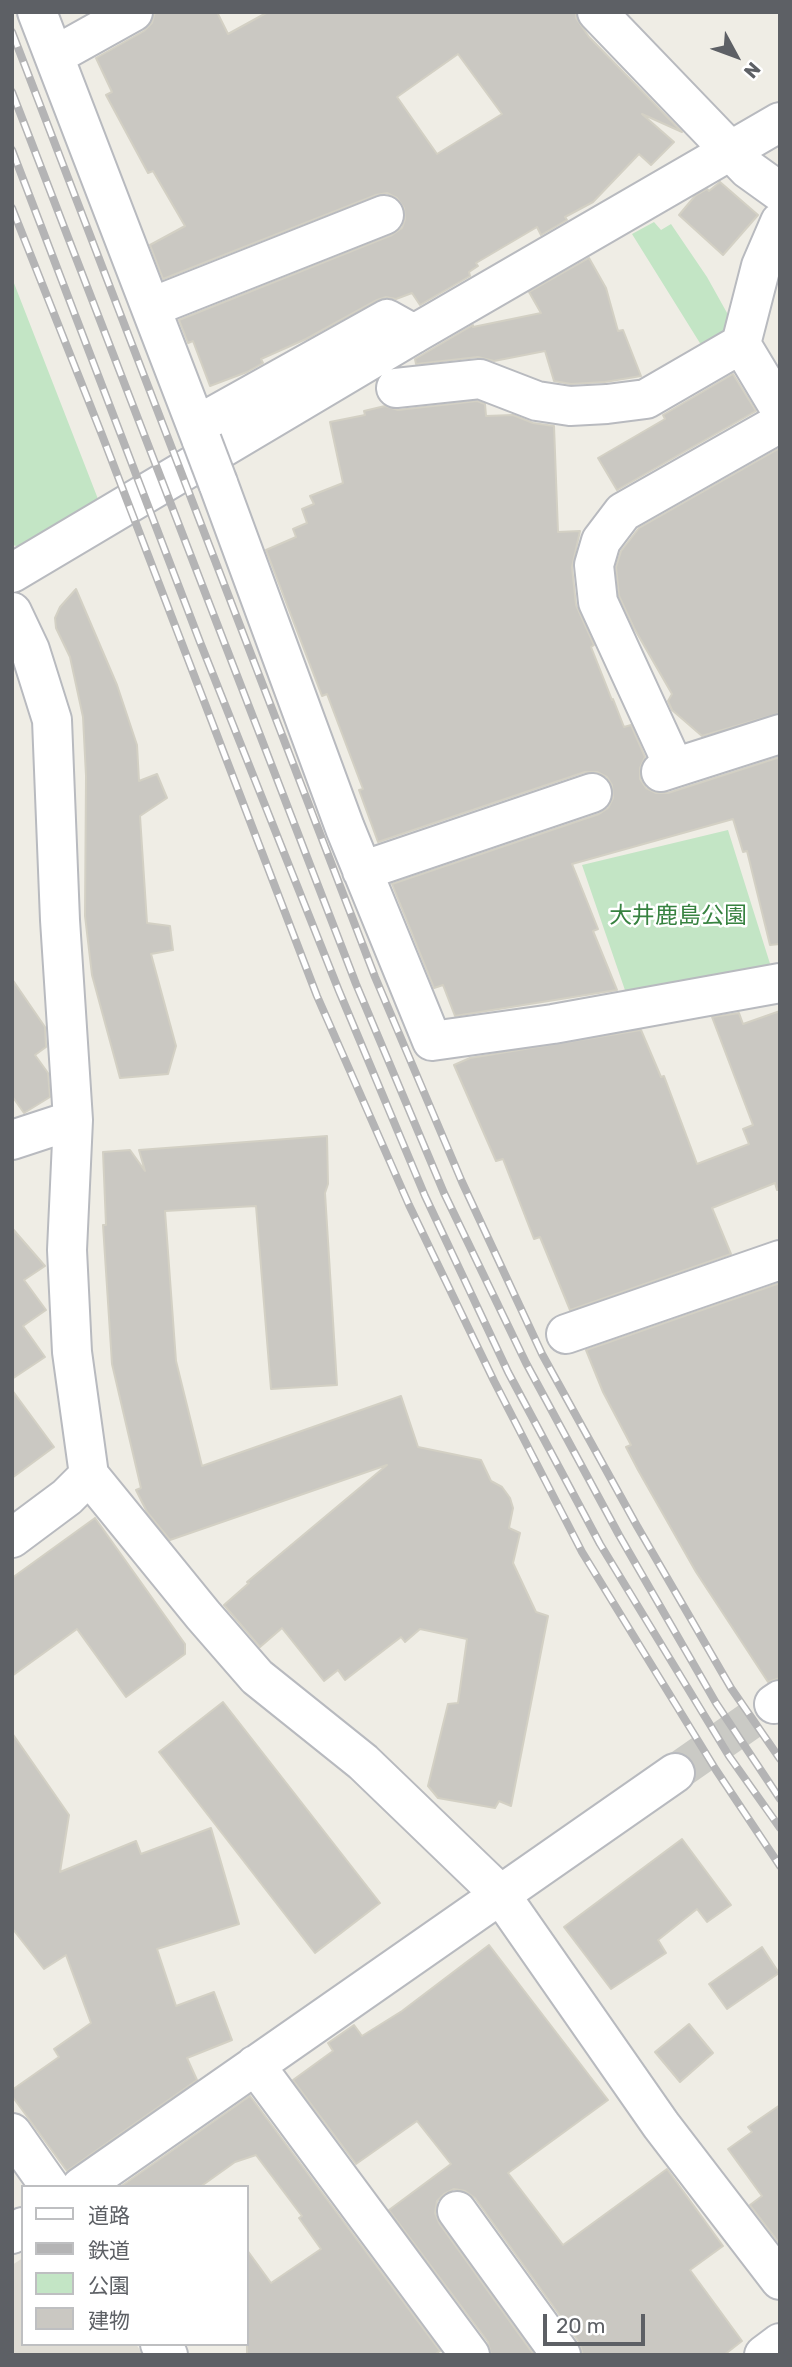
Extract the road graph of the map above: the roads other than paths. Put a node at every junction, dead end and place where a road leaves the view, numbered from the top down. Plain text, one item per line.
1 (37, 12) edge
2 (134, 12) edge
3 (597, 12) edge
4 (54, 56) junction
5 (780, 122) edge
6 (732, 151) junction
7 (780, 192) edge
8 (384, 215) dead end
9 (780, 222) edge
10 (152, 307) junction
11 (414, 334) junction
12 (741, 344) junction
13 (396, 388) dead end
14 (780, 410) edge
15 (780, 423) edge
16 (199, 433) junction
17 (12, 573) edge
18 (12, 612) edge
19 (780, 734) edge
20 (592, 793) dead end
21 (362, 870) junction
22 (780, 983) edge
23 (73, 1120) junction
24 (13, 1139) edge
25 (780, 1260) edge
26 (566, 1334) dead end
27 (89, 1475) junction
28 (12, 1538) edge
29 (674, 1773) tunnel mouth
30 (500, 1894) junction
31 (255, 2065) junction
32 (12, 2133) edge
33 (49, 2185) edge
34 (84, 2185) edge
35 (457, 2211) dead end
36 (780, 2280) edge
37 (780, 2343) edge
38 (470, 2355) edge
39 (561, 2355) edge
40 (764, 2355) edge

1 - 4 street
2 - 4 street
3 - 6 street
4 - 10 street
5 - 6 street
6 - 7 street
6 - 11 street
8 - 10 street
9 - 12 street
10 - 16 street
11 - 16 street
11 - 17 street
12 - 13 street
12 - 14 street
15 - 19 street
16 - 21 street, bridge
18 - 23 street
20 - 21 street
21 - 22 street
23 - 24 street
23 - 27 street
25 - 26 street
27 - 28 street
27 - 30 street
29 - 30 street
30 - 31 street
30 - 36 street
31 - 34 street
31 - 38 street
32 - 33 street
35 - 39 street
37 - 40 street

